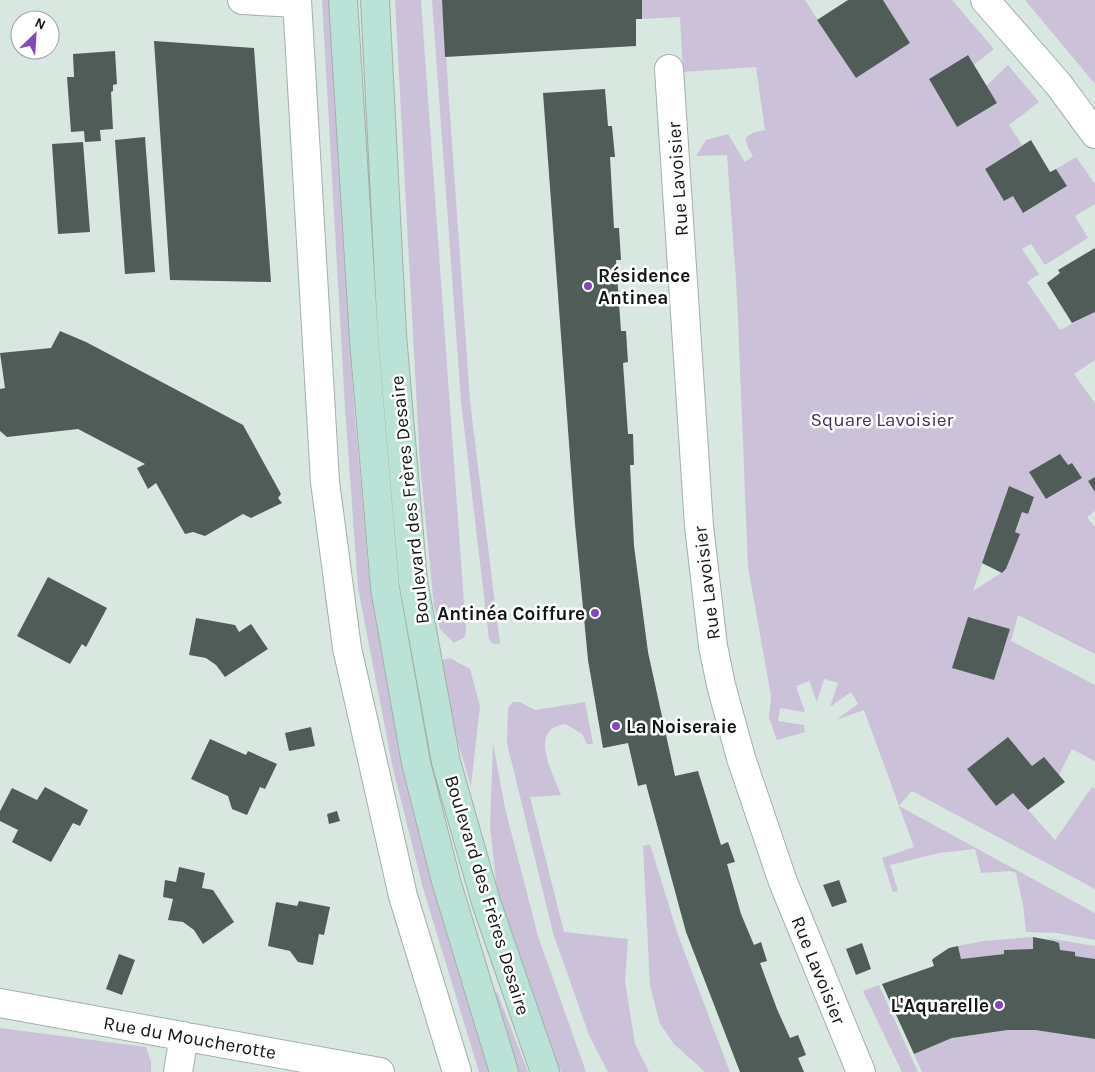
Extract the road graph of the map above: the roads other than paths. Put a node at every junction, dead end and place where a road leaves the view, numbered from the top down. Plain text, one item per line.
1 (242, 0) edge
2 (343, 0) edge
3 (375, 0) edge
4 (985, 0) edge
5 (297, 2) edge
6 (670, 69) dead end
7 (1095, 134) edge
8 (0, 1003) edge
9 (184, 1036) junction
10 (178, 1072) edge
11 (380, 1072) edge
12 (457, 1072) edge
13 (504, 1072) edge
14 (546, 1072) edge
15 (861, 1072) edge

1 - 5 street
2 - 13 main road, Boulevard des Frères Desaire
3 - 14 main road, Boulevard des Frères Desaire
4 - 7 street
5 - 12 street
6 - 15 street, Rue Lavoisier
8 - 9 street, Rue du Moucherotte
9 - 10 street
9 - 11 street, Rue du Moucherotte

